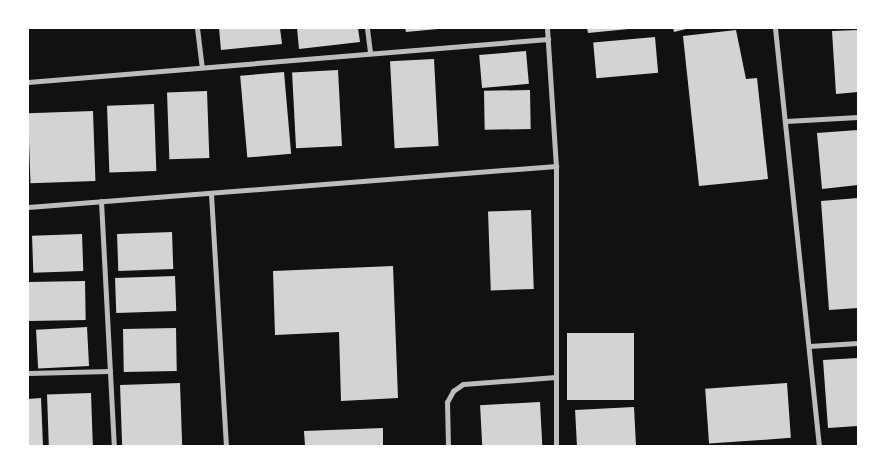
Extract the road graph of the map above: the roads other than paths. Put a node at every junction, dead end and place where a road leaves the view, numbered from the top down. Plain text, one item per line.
1 (197, 28) edge
2 (367, 28) edge
3 (547, 28) edge
4 (775, 28) edge
5 (548, 39) junction
6 (370, 53) junction
7 (202, 67) junction
8 (28, 82) edge
9 (858, 117) edge
10 (786, 121) junction
11 (556, 166) junction
12 (211, 194) junction
13 (101, 201) junction
14 (28, 207) edge
15 (858, 342) edge
16 (809, 346) junction
17 (110, 371) junction
18 (28, 373) edge
19 (556, 377) junction
20 (114, 446) edge
21 (226, 446) edge
22 (448, 446) edge
23 (556, 446) edge
24 (818, 446) edge

1 - 7 street
2 - 6 street
3 - 5 street
4 - 10 street
5 - 6 street
5 - 11 street
6 - 7 street
7 - 8 street
9 - 10 street
10 - 16 street
11 - 12 street
11 - 19 street
12 - 13 street
12 - 21 street
13 - 14 street
13 - 17 street
15 - 16 street
16 - 24 street
17 - 18 street
17 - 20 street
19 - 22 street
19 - 23 street

